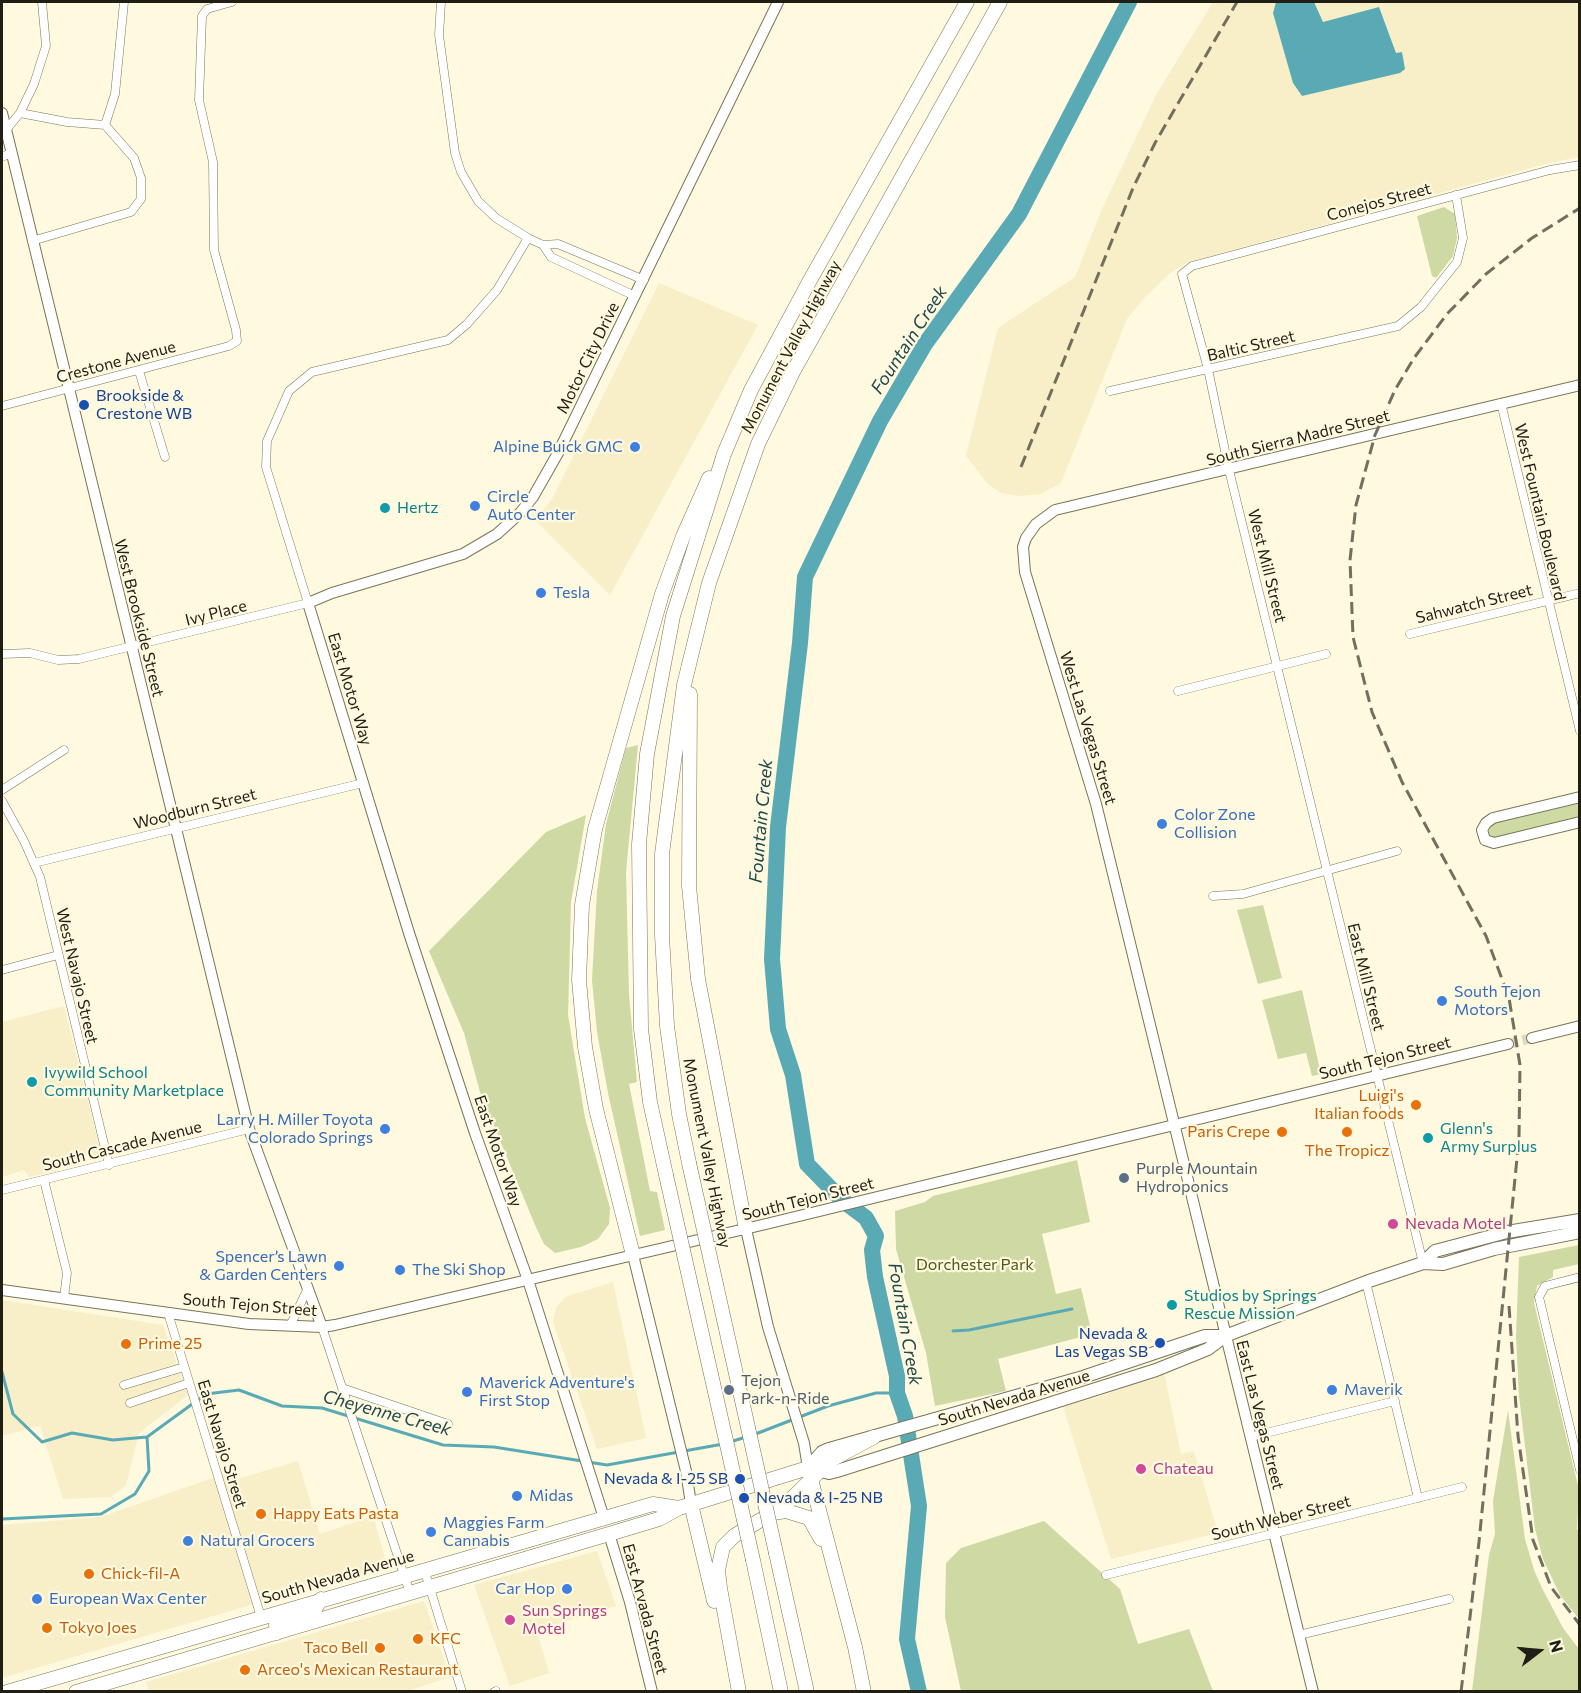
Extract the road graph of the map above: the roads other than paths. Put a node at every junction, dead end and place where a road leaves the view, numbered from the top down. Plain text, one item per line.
1 (42, 2) edge
2 (124, 2) edge
3 (232, 2) edge
4 (441, 2) edge
5 (778, 2) edge
6 (967, 2) edge
7 (1000, 2) edge
8 (2, 113) edge
9 (20, 113) junction
10 (105, 125) junction
11 (6, 130) junction
12 (6, 155) edge
13 (1580, 165) edge
14 (1456, 195) junction
15 (528, 238) junction
16 (32, 241) junction
17 (543, 245) junction
18 (1186, 269) joint
19 (644, 280) junction
20 (635, 296) junction
21 (1208, 369) junction
22 (139, 370) junction
23 (1580, 385) edge
24 (68, 390) junction
25 (1110, 391) dead end
26 (1501, 404) junction
27 (2, 406) edge
28 (734, 428) junction
29 (165, 457) dead end
30 (1229, 470) junction
31 (1030, 531) joint
32 (1580, 593) edge
33 (1546, 601) junction
34 (308, 603) junction
35 (1410, 634) dead end
36 (130, 647) junction
37 (692, 647) junction
38 (2, 654) edge
39 (1326, 654) dead end
40 (1278, 666) junction
41 (1178, 691) dead end
42 (1580, 731) edge
43 (64, 750) dead end
44 (363, 783) junction
45 (2, 790) edge
46 (1580, 797) edge
47 (2, 801) edge
48 (1580, 822) edge
49 (175, 828) junction
50 (1397, 850) dead end
51 (34, 863) junction
52 (1327, 871) junction
53 (1213, 896) dead end
54 (1127, 936) joint
55 (58, 955) junction
56 (2, 970) edge
57 (1580, 1026) edge
58 (1532, 1038) tunnel mouth
59 (1508, 1044) tunnel mouth
60 (1376, 1075) junction
61 (1174, 1125) junction
62 (249, 1129) junction
63 (109, 1165) junction
64 (44, 1180) junction
65 (2, 1190) edge
66 (1580, 1220) edge
67 (746, 1229) junction
68 (1580, 1232) edge
69 (633, 1255) junction
70 (1423, 1263) junction
71 (1580, 1277) edge
72 (528, 1280) junction
73 (1366, 1282) junction
74 (308, 1288) junction
75 (2, 1290) edge
76 (64, 1298) junction
77 (168, 1313) junction
78 (290, 1326) junction
79 (322, 1327) junction
80 (1225, 1336) junction
81 (184, 1367) junction
82 (189, 1383) junction
83 (124, 1385) dead end
84 (342, 1388) junction
85 (1395, 1401) junction
86 (130, 1403) dead end
87 (448, 1424) dead end
88 (874, 1437) joint
89 (1250, 1437) junction
90 (833, 1460) junction
91 (1580, 1470) edge
92 (812, 1472) junction
93 (1462, 1487) dead end
94 (1418, 1498) junction
95 (685, 1506) junction
96 (771, 1513) junction
97 (604, 1518) junction
98 (1274, 1533) junction
99 (609, 1534) junction
100 (424, 1569) junction
101 (404, 1575) junction
102 (1106, 1575) dead end
103 (429, 1587) junction
104 (410, 1593) junction
105 (321, 1599) junction
106 (1449, 1599) dead end
107 (261, 1617) junction
108 (850, 1627) junction
109 (277, 1633) junction
110 (1299, 1635) junction
111 (218, 1650) junction
112 (7, 1692) edge
113 (76, 1692) edge
114 (462, 1692) edge
115 (652, 1692) edge
116 (738, 1692) edge
117 (781, 1692) edge
118 (807, 1692) edge
119 (864, 1692) edge
120 (1313, 1692) edge

1 - 9 street
2 - 10 street
3 - 22 street, Crestone Avenue
4 - 15 street
5 - 19 street, Motor City Drive
6 - 28 highway, Monument Valley Highway
7 - 37 highway, Monument Valley Highway
8 - 11 street, West Brookside Street
9 - 10 street
9 - 11 street
10 - 16 street
11 - 12 street, West Brookside Street
12 - 16 street, West Brookside Street
13 - 14 street, Conejos Street
14 - 18 street, Conejos Street
14 - 21 street, Baltic Street
15 - 17 street
15 - 34 street, East Motor Way
16 - 24 street, West Brookside Street
17 - 19 street
17 - 20 street
18 - 21 street, West Mill Street
19 - 20 street, Motor City Drive
20 - 34 street, Motor City Drive
21 - 25 street, Baltic Street
21 - 30 street, West Mill Street
22 - 24 street, Crestone Avenue
22 - 29 street
23 - 26 street, South Sierra Madre Street
24 - 27 street, Crestone Avenue
24 - 36 street, West Brookside Street
26 - 30 street, South Sierra Madre Street
26 - 33 street, West Fountain Boulevard
28 - 69 highway
28 - 117 highway, Monument Valley Highway, bridge
30 - 31 street, South Sierra Madre Street
30 - 40 street, West Mill Street
31 - 54 street, West Las Vegas Street
32 - 33 street, Sahwatch Street
33 - 35 street, Sahwatch Street
33 - 42 street, West Fountain Boulevard
34 - 36 street, Ivy Place
34 - 44 street, East Motor Way
36 - 38 street, Ivy Place
36 - 49 street, West Brookside Street
37 - 67 highway
37 - 118 highway, Monument Valley Highway, bridge
39 - 40 street
40 - 41 street
40 - 52 street, West Mill Street
43 - 45 street
44 - 49 street, Woodburn Street
44 - 72 street, East Motor Way
46 - 48 street
47 - 51 street, West Navajo Street
49 - 51 street, Woodburn Street
49 - 62 street, West Brookside Street
50 - 52 street
51 - 55 street, West Navajo Street
52 - 53 street
52 - 60 street, East Mill Street
54 - 61 street, East Las Vegas Street
55 - 56 street
55 - 63 street, West Navajo Street
57 - 58 street
59 - 60 street, South Tejon Street
60 - 61 street, South Tejon Street
60 - 70 street, East Mill Street
61 - 67 street, South Tejon Street
61 - 80 street, East Las Vegas Street
62 - 63 street, South Cascade Avenue
62 - 74 street, West Brookside Street
63 - 64 street, South Cascade Avenue
64 - 65 street, South Cascade Avenue
64 - 76 street
66 - 70 main road, South Nevada Avenue
67 - 69 street, South Tejon Street
67 - 92 street
68 - 70 main road, South Nevada Avenue
69 - 72 street, South Tejon Street
69 - 95 street
70 - 73 main road, South Nevada Avenue
71 - 91 street
72 - 79 street, South Tejon Street
72 - 97 street
73 - 80 main road, South Nevada Avenue
73 - 85 street
74 - 78 street
74 - 79 street, West Brookside Street
75 - 76 street, South Tejon Street
76 - 77 street, South Tejon Street
77 - 78 street, South Tejon Street
77 - 81 street, East Navajo Street
78 - 79 street, South Tejon Street
79 - 84 street
80 - 88 main road, South Nevada Avenue
80 - 89 street, East Las Vegas Street
80 - 90 main road, South Nevada Avenue
81 - 82 street, East Navajo Street
81 - 83 street
82 - 86 street
82 - 107 street, East Navajo Street
84 - 87 street
84 - 101 street
85 - 89 street
85 - 94 street
88 - 90 highway
89 - 98 street, East Las Vegas Street
90 - 92 highway
92 - 95 highway, South Nevada Avenue
92 - 96 highway
92 - 108 highway
93 - 94 street, South Weber Street
94 - 98 street, South Weber Street
95 - 97 highway, South Nevada Avenue
95 - 99 highway, South Nevada Avenue
95 - 116 highway
96 - 108 highway
96 - 116 highway
97 - 100 highway, South Nevada Avenue
98 - 102 street, South Weber Street
98 - 110 street, East Las Vegas Street
99 - 103 highway, South Nevada Avenue
99 - 115 street, East Arvada Street
100 - 101 highway, South Nevada Avenue
100 - 103 street
101 - 104 street
101 - 105 highway, South Nevada Avenue
103 - 104 highway, South Nevada Avenue
103 - 114 street
104 - 109 highway, South Nevada Avenue
105 - 107 highway, South Nevada Avenue
105 - 109 highway
106 - 110 street
107 - 111 highway
107 - 112 highway, South Nevada Avenue
108 - 119 highway
109 - 111 highway, South Nevada Avenue
110 - 120 street, East Las Vegas Street
111 - 113 highway, South Nevada Avenue

